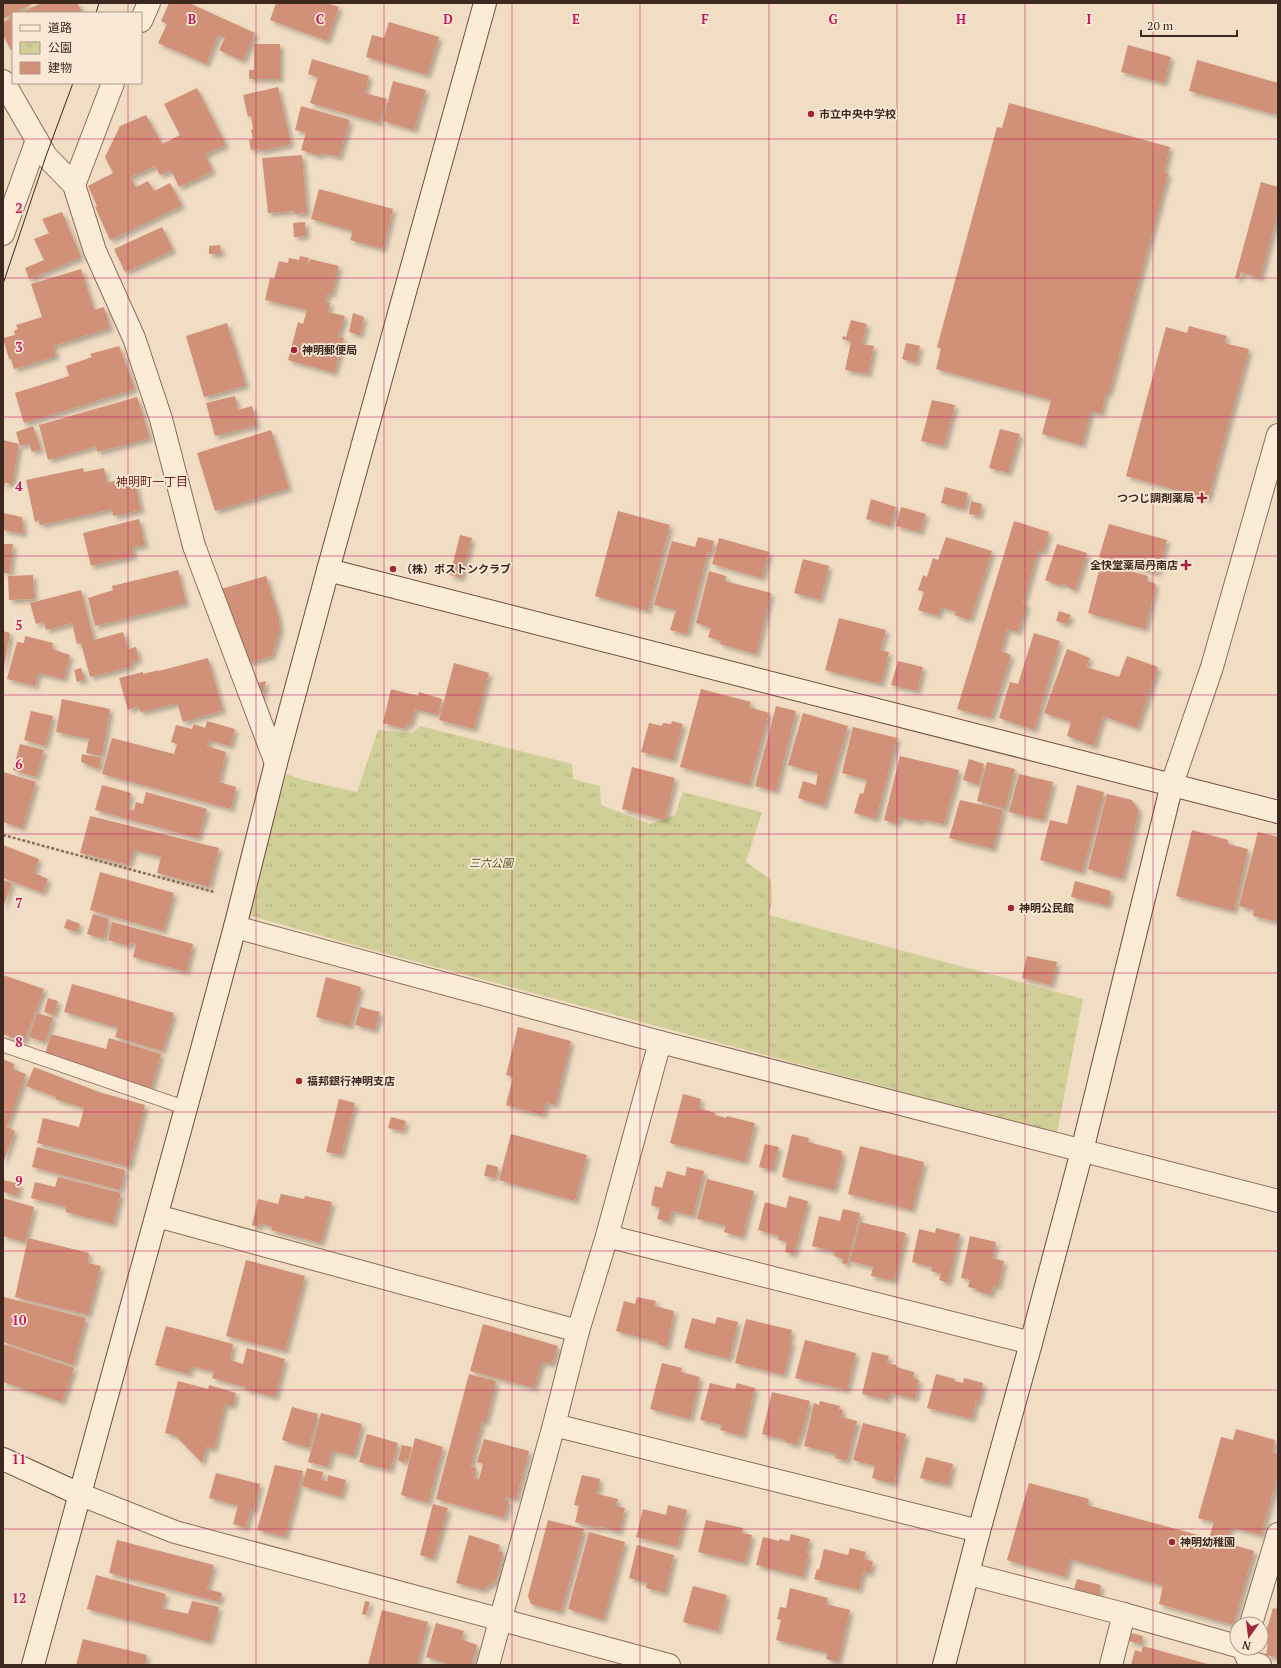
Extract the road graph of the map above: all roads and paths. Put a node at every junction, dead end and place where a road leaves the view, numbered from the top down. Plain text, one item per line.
1 (149, 3) edge
2 (485, 3) edge
3 (142, 19) edge
4 (3, 81) edge
5 (113, 84) edge
6 (37, 140) junction
7 (74, 185) junction
8 (3, 234) edge
9 (1278, 434) edge
10 (328, 570) junction
11 (276, 763) junction
12 (1172, 784) junction
13 (1278, 812) edge
14 (3, 835) edge
15 (242, 900) junction
16 (235, 927) junction
17 (660, 1042) junction
18 (3, 1045) edge
19 (186, 1108) junction
20 (1082, 1151) junction
21 (1278, 1201) edge
22 (157, 1216) junction
23 (607, 1236) junction
24 (578, 1331) junction
25 (1032, 1344) junction
26 (554, 1425) junction
27 (3, 1459) edge
28 (79, 1494) junction
29 (979, 1531) junction
30 (1278, 1534) edge
31 (969, 1574) junction
32 (1124, 1614) junction
33 (1253, 1616) edge
34 (500, 1618) junction
35 (1229, 1644) edge
36 (1247, 1656) edge
37 (33, 1665) edge
38 (488, 1665) edge
39 (669, 1665) edge
40 (944, 1665) edge
41 (1111, 1665) edge
42 (1260, 1665) edge

1 - 3 street
2 - 10 street
4 - 6 street
5 - 7 street
6 - 7 street
6 - 8 street
7 - 11 street
9 - 12 street
10 - 11 street
10 - 12 street
11 - 15 street
12 - 13 street
12 - 20 street
14 - 15 path
15 - 16 street
16 - 17 street
16 - 19 street
17 - 20 street
17 - 23 street
18 - 19 lane
19 - 22 street
20 - 21 street
20 - 25 street
22 - 24 street
22 - 28 street
23 - 24 street
23 - 25 street
24 - 26 street
25 - 29 street
26 - 29 street
26 - 34 street
27 - 28 street
28 - 34 street
28 - 37 street
29 - 31 street
30 - 33 street
31 - 32 street
31 - 40 street
32 - 35 street
32 - 41 street
34 - 38 street
34 - 39 street
36 - 42 street

